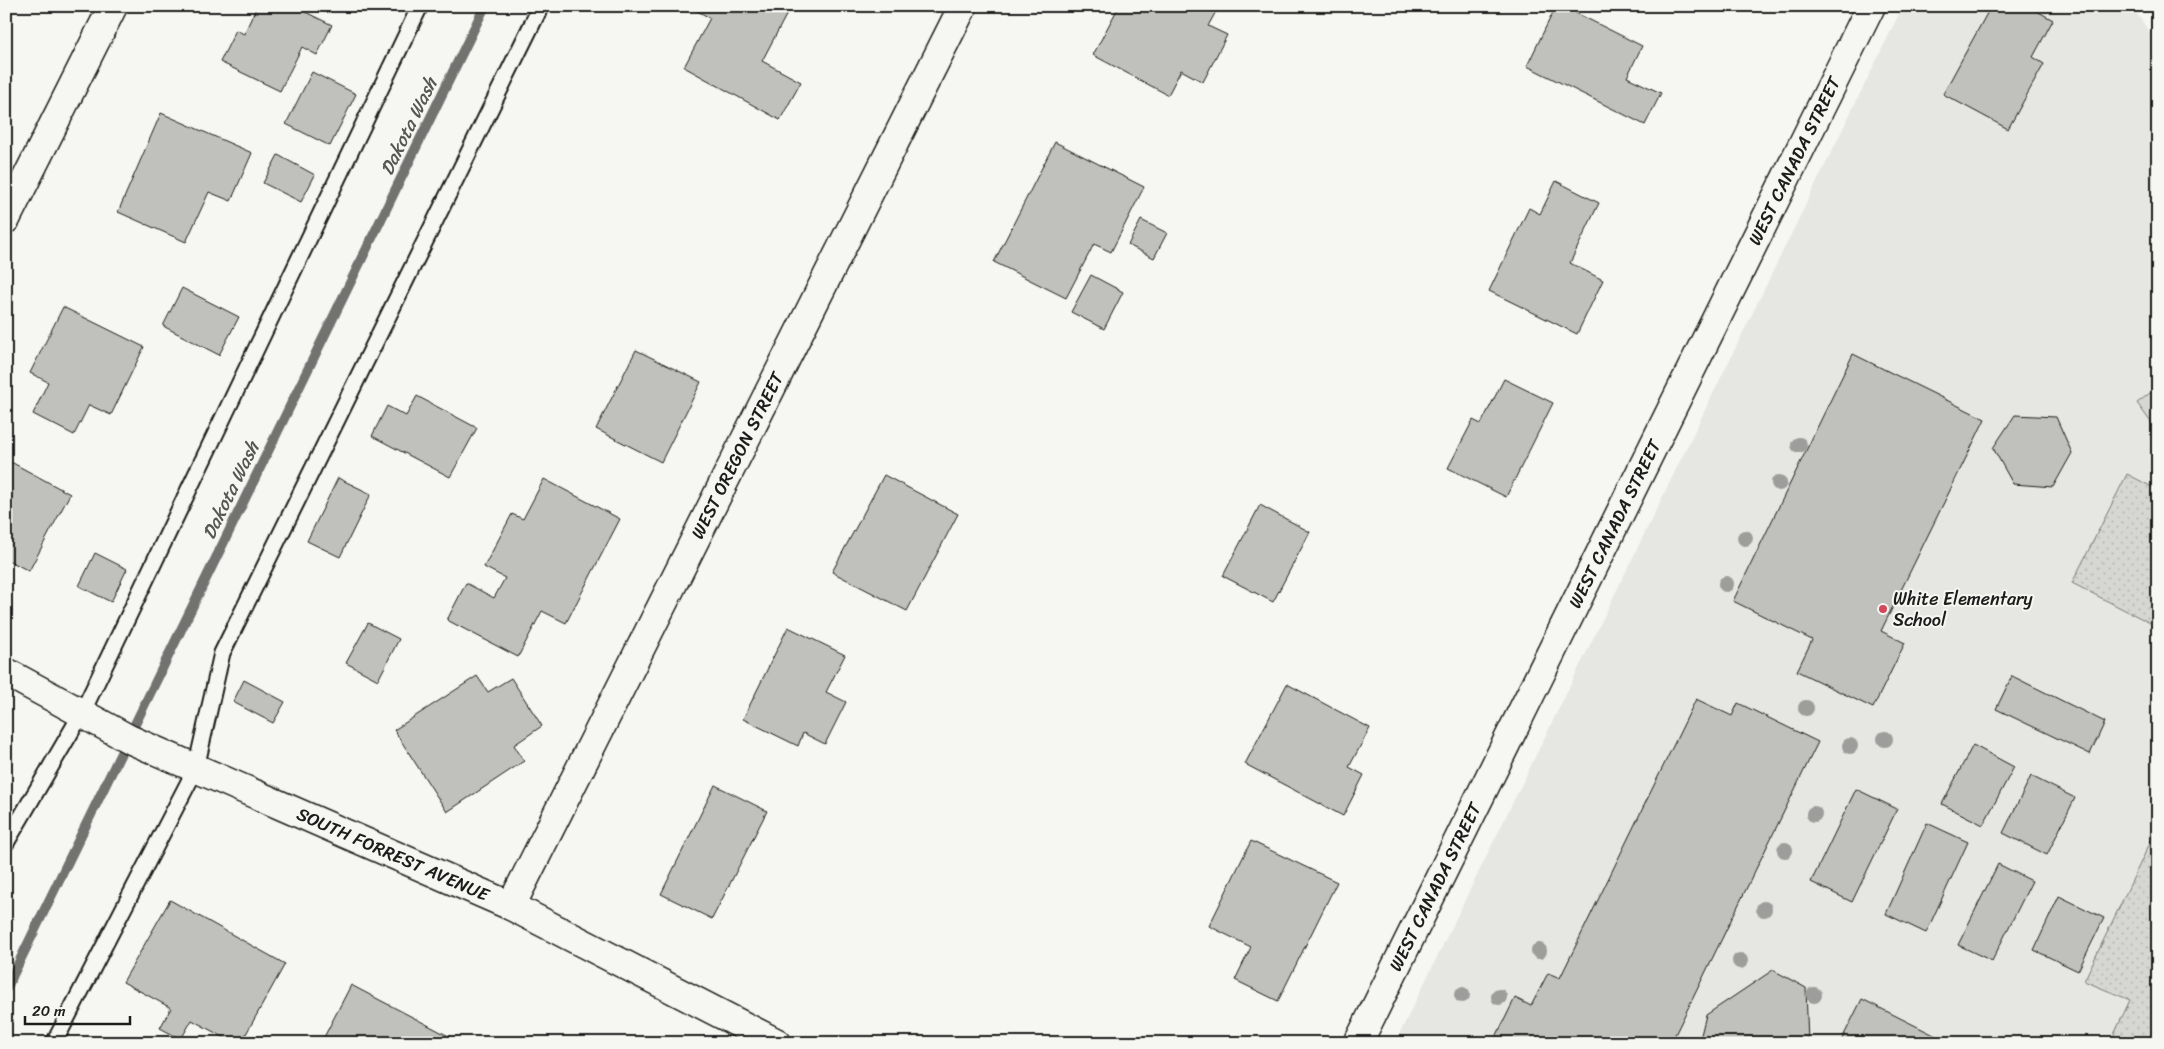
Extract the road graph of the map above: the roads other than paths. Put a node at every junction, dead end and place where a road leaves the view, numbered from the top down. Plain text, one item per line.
1 (113, 6) edge
2 (420, 6) edge
3 (541, 6) edge
4 (963, 6) edge
5 (1871, 6) edge
6 (6, 219) edge
7 (6, 672) edge
8 (82, 713) junction
9 (196, 768) junction
10 (6, 843) edge
11 (511, 906) junction
12 (54, 1043) edge
13 (777, 1043) edge
14 (1358, 1043) edge

1 - 6 street
2 - 8 lane
3 - 9 lane
4 - 11 street, WEST OREGON STREET
5 - 14 street, WEST CANADA STREET
7 - 8 street, SOUTH FORREST AVENUE
8 - 9 street, SOUTH FORREST AVENUE
8 - 10 lane
9 - 11 street, SOUTH FORREST AVENUE
9 - 12 lane
11 - 13 street, SOUTH FORREST AVENUE

